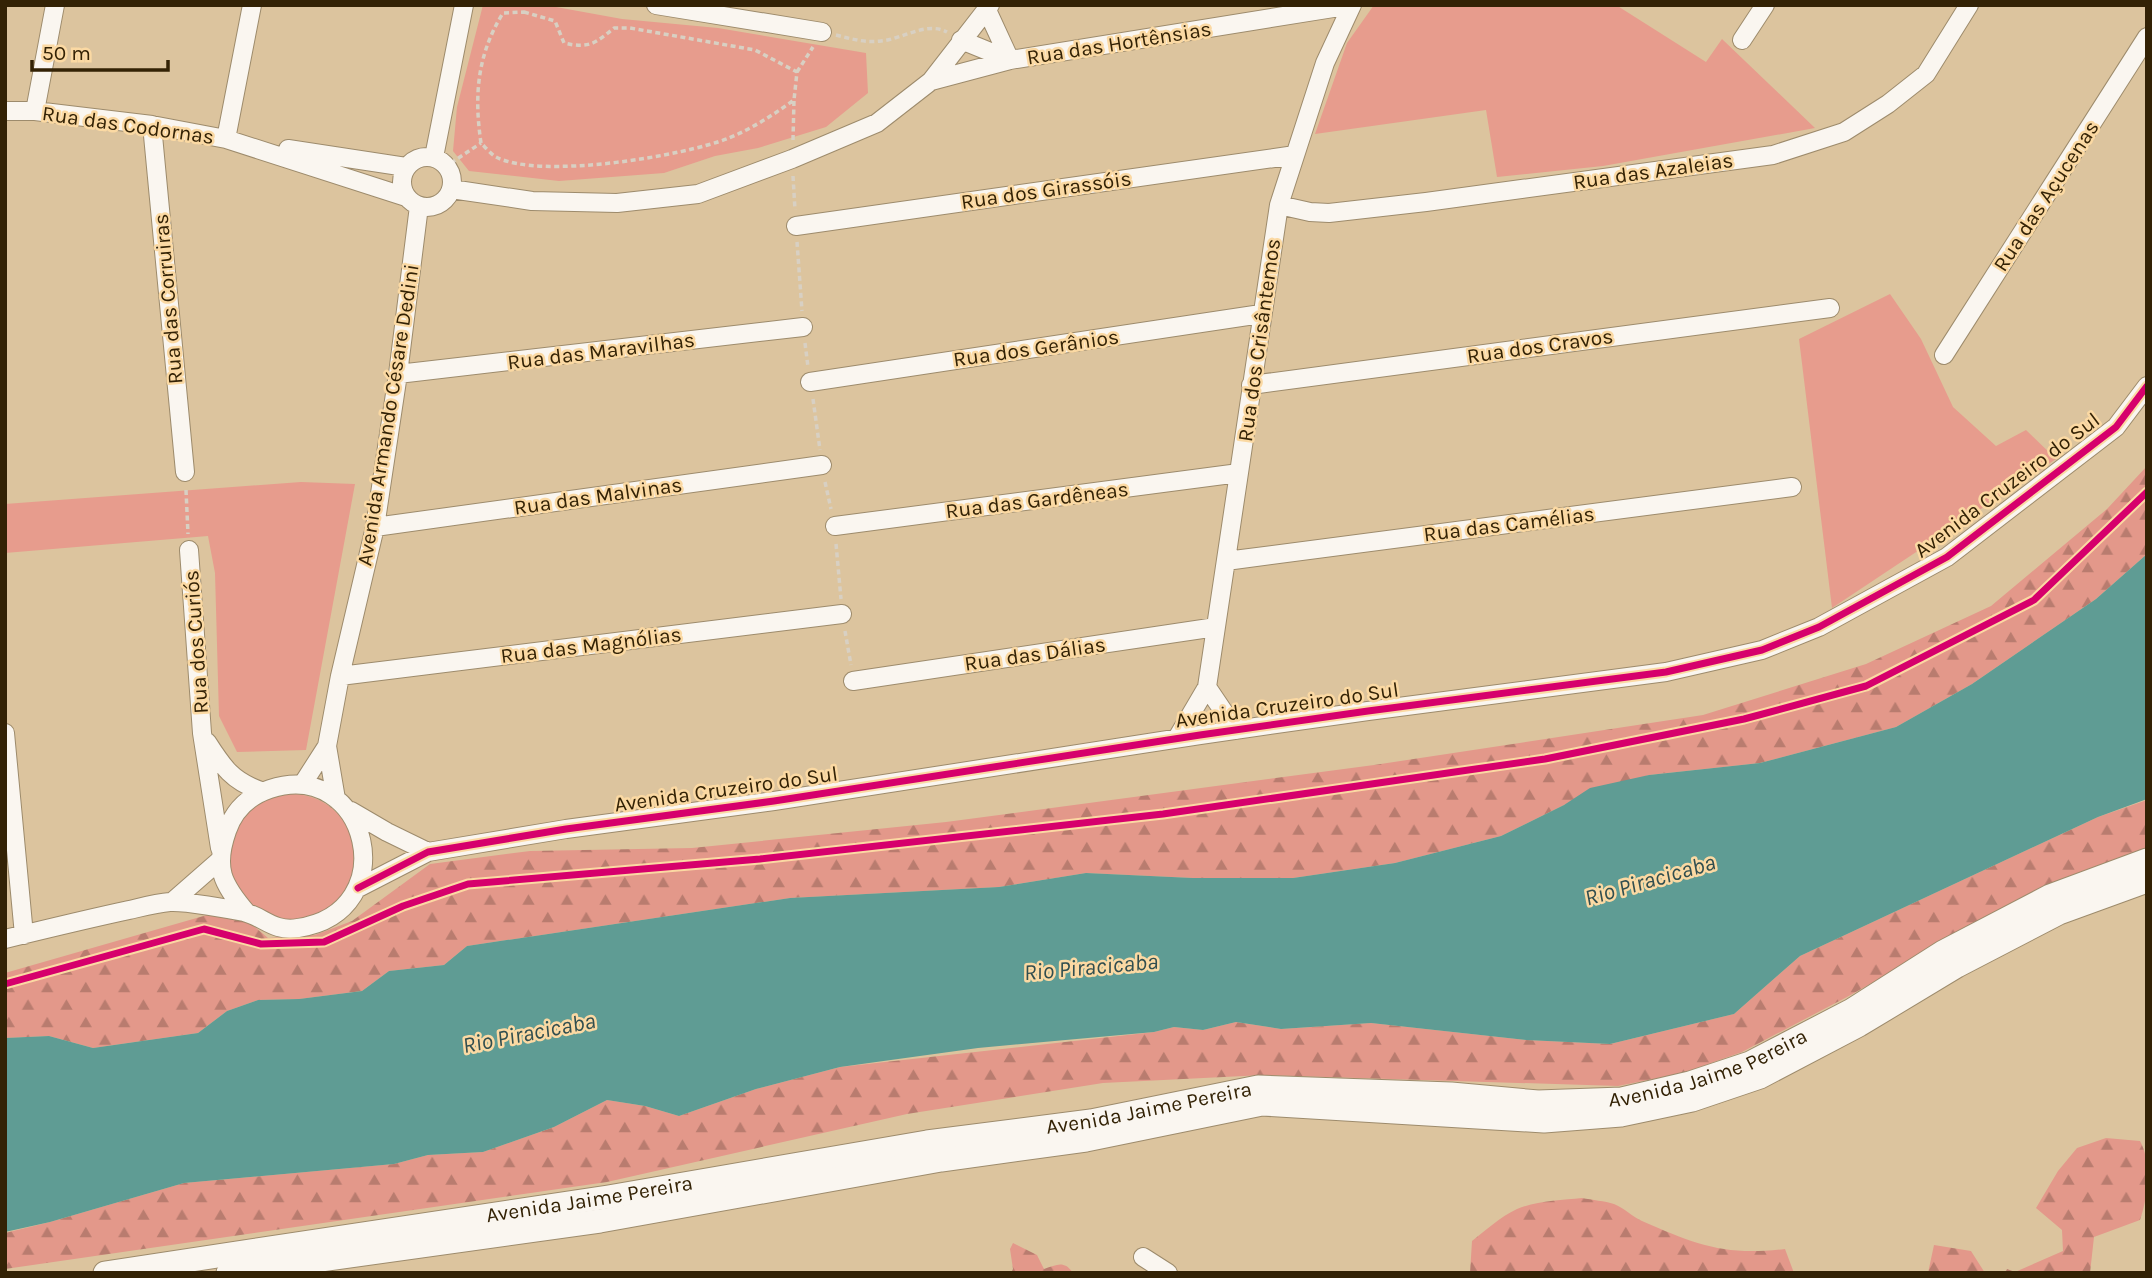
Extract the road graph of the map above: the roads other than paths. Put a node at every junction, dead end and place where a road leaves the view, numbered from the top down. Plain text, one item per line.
1 (55, 5) edge
2 (252, 5) edge
3 (464, 5) edge
4 (656, 5) edge
5 (1352, 5) edge
6 (1765, 5) edge
7 (1969, 5) edge
8 (988, 8) edge
9 (822, 32) road end
10 (2147, 37) edge
11 (961, 40) junction
12 (1742, 40) dead end
13 (1010, 60) junction
14 (932, 81) junction
15 (5, 111) edge
16 (35, 111) junction
17 (152, 125) junction
18 (226, 139) junction
19 (250, 145) junction
20 (1295, 155) junction
21 (440, 162) junction
22 (406, 167) junction
23 (451, 189) junction
24 (413, 201) junction
25 (1279, 205) junction
26 (796, 226) dead end
27 (1830, 308) dead end
28 (1261, 314) junction
29 (803, 327) dead end
30 (1944, 355) dead end
31 (398, 374) junction
32 (810, 382) dead end
33 (1251, 385) junction
34 (2147, 386) edge
35 (822, 466) dead end
36 (185, 472) road end
37 (1240, 473) junction
38 (1792, 487) dead end
39 (835, 526) dead end
40 (375, 527) junction
41 (189, 550) road end
42 (1226, 561) junction
43 (842, 614) dead end
44 (1216, 627) junction
45 (340, 676) junction
46 (853, 681) dead end
47 (1207, 687) junction
48 (1236, 730) junction
49 (5, 733) edge
50 (202, 733) junction
51 (1177, 738) junction
52 (327, 746) junction
53 (302, 785) junction
54 (261, 792) junction
55 (341, 803) junction
56 (428, 852) junction
57 (220, 856) junction
58 (2147, 860) edge
59 (2147, 881) edge
60 (358, 888) junction
61 (172, 902) junction
62 (247, 913) junction
63 (24, 935) junction
64 (5, 939) edge
65 (1143, 1257) dead end
66 (105, 1273) edge
67 (228, 1273) edge
68 (1168, 1273) edge

1 - 16 street
2 - 18 street
3 - 21 street
4 - 9 street
5 - 13 street, Rua das Hortênsias
5 - 20 street, Rua dos Crisântemos
6 - 12 street
7 - 25 street, Rua das Azaleias
8 - 11 street
8 - 13 street
10 - 30 street, Rua das Açucenas
11 - 13 street, Rua das Hortênsias
11 - 14 street
13 - 14 street, Rua das Hortênsias
14 - 23 street
15 - 16 street, Rua das Codornas
16 - 17 street, Rua das Codornas
17 - 18 street, Rua das Codornas
17 - 36 street, Rua das Corruiras
18 - 19 street, Rua das Codornas
19 - 22 street, Rua das Codornas
19 - 24 street, Rua das Codornas
20 - 25 street, Rua dos Crisântemos
20 - 26 street, Rua dos Girassóis
21 - 22 street
21 - 23 street
22 - 24 street
23 - 24 street
24 - 31 street, Avenida Armando Césare Dedini
25 - 28 street, Rua dos Crisântemos
27 - 33 street, Rua dos Cravos
28 - 32 street, Rua dos Gerânios
28 - 33 street, Rua dos Crisântemos
29 - 31 street, Rua das Maravilhas
31 - 40 street, Avenida Armando Césare Dedini
33 - 37 street, Rua dos Crisântemos
34 - 48 street, Avenida Cruzeiro do Sul
35 - 40 street, Rua das Malvinas
37 - 39 street, Rua das Gardêneas
37 - 42 street, Rua dos Crisântemos
38 - 42 street, Rua das Camélias
40 - 45 street, Avenida Armando Césare Dedini
41 - 50 street, Rua dos Curiós
42 - 44 street, Rua dos Crisântemos
43 - 45 street, Rua das Magnólias
44 - 46 street, Rua das Dálias
44 - 47 street, Rua dos Crisântemos
45 - 52 street, Avenida Armando Césare Dedini
47 - 48 street
47 - 51 street, Rua dos Crisântemos
48 - 51 street, Avenida Cruzeiro do Sul
49 - 63 street
50 - 54 street, Rua dos Curiós
50 - 57 street, Rua dos Curiós
51 - 56 street, Avenida Cruzeiro do Sul
52 - 53 street, Avenida Armando Césare Dedini
52 - 55 street, Avenida Armando Césare Dedini
53 - 54 street
53 - 55 street
54 - 57 street
55 - 56 street
55 - 60 street
56 - 60 street, Avenida Cruzeiro do Sul
57 - 61 street
57 - 62 street
58 - 66 main road, Avenida Jaime Pereira
59 - 67 main road, Avenida Jaime Pereira
60 - 62 street
61 - 62 street
61 - 63 street
63 - 64 street
65 - 68 street

